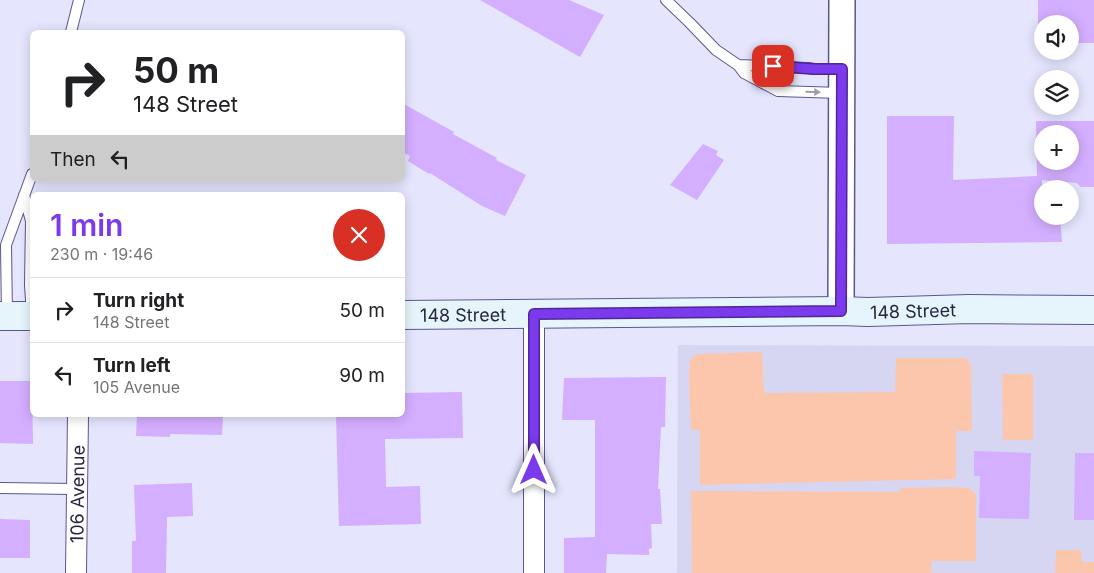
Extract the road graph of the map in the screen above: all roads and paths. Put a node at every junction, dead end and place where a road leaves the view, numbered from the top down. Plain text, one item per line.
1 (78, 0) edge
2 (666, 0) edge
3 (842, 0) edge
4 (71, 30) edge
5 (738, 65) junction
6 (842, 81) junction
7 (30, 179) edge
8 (24, 195) junction
9 (30, 218) edge
10 (30, 285) edge
11 (1094, 310) edge
12 (841, 311) junction
13 (405, 314) edge
14 (534, 314) junction
15 (18, 316) edge
16 (78, 417) edge
17 (0, 488) edge
18 (76, 489) junction
19 (76, 573) edge
20 (534, 573) edge

1 - 4 lane
2 - 5 lane
3 - 6 street
5 - 6 lane
5 -> 6 lane
6 - 12 street
7 - 8 lane
8 - 9 lane
8 - 15 lane
10 - 15 lane
11 - 12 main road, 148 Street
12 - 14 main road, 148 Street
13 - 14 main road, 148 Street
14 - 20 street
16 - 18 street, 106 Avenue
17 - 18 lane
18 - 19 street, 106 Avenue

